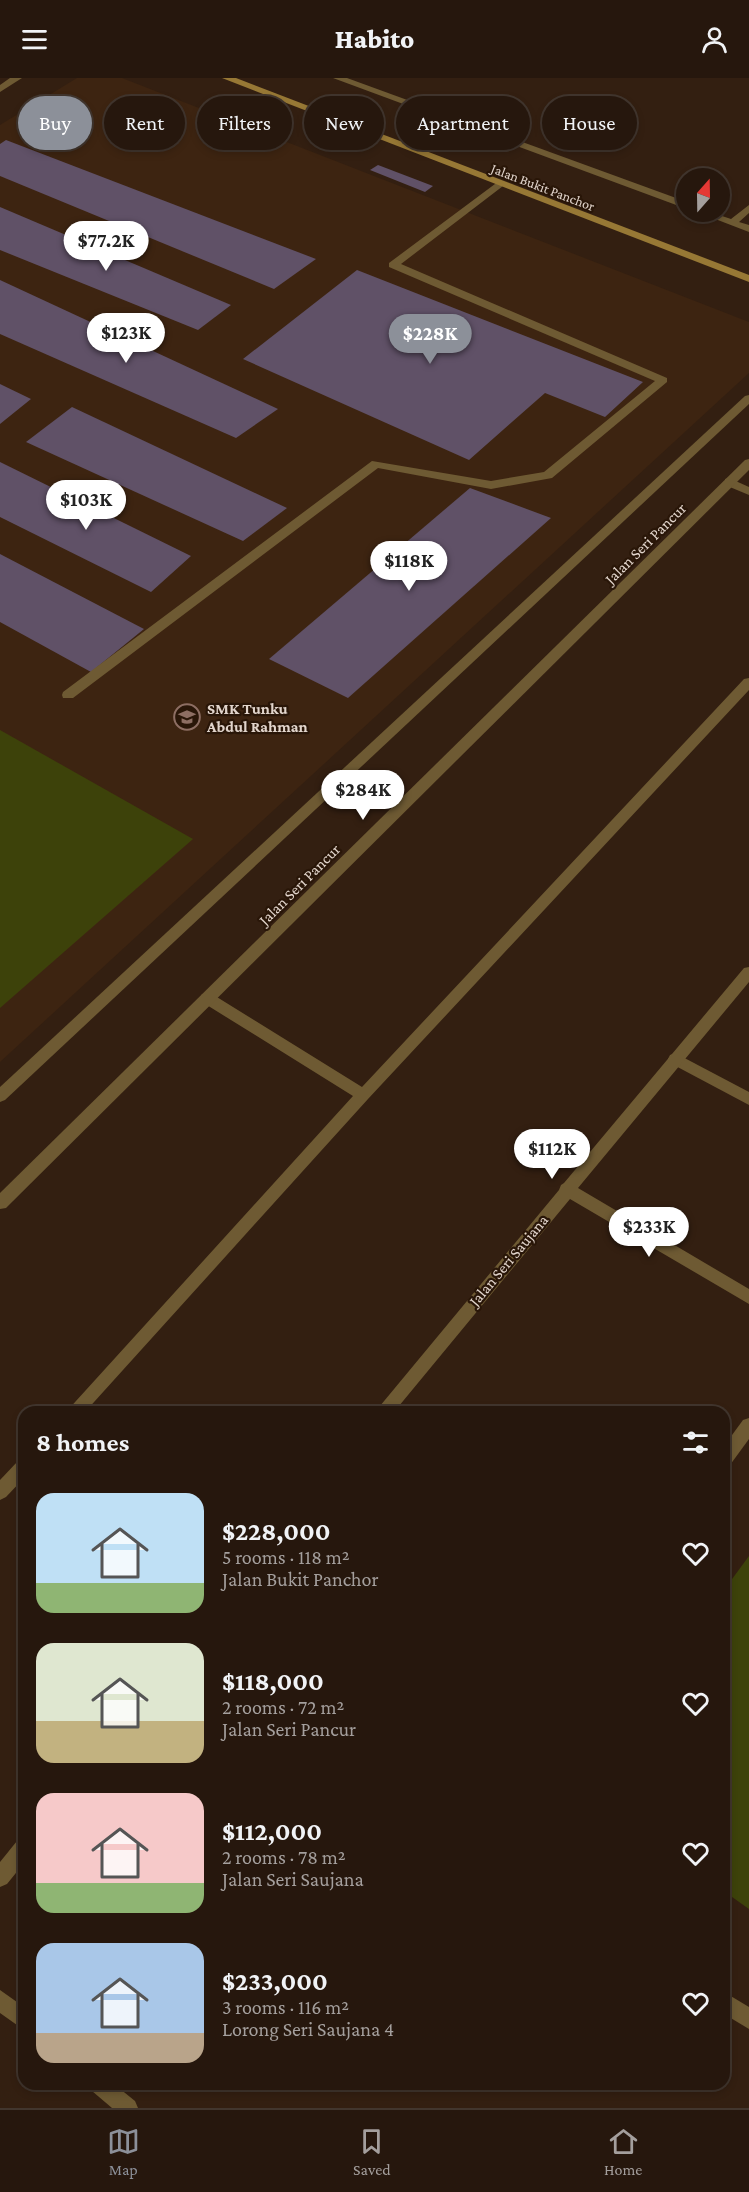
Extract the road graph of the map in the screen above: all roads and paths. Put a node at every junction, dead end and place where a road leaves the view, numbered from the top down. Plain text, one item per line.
1 (17, 78) edge
2 (226, 78) edge
3 (338, 78) edge
4 (0, 88) edge
5 (499, 184) junction
6 (676, 202) edge
7 (749, 208) edge
8 (732, 223) joint
9 (749, 229) edge
10 (749, 279) edge
11 (749, 398) edge
12 (749, 463) edge
13 (729, 482) junction
14 (749, 491) edge
15 (749, 682) edge
16 (68, 695) dead end
17 (749, 972) edge
18 (207, 998) junction
19 (675, 1059) junction
20 (363, 1095) junction
21 (0, 1096) edge
22 (749, 1099) edge
23 (566, 1190) junction
24 (0, 1203) edge
25 (749, 1297) edge
26 (79, 1406) edge
27 (388, 1406) edge
28 (749, 1425) edge
29 (730, 1452) edge
30 (18, 1472) edge
31 (0, 1492) edge
32 (18, 1855) edge
33 (0, 1877) edge
34 (0, 2000) edge
35 (730, 2006) edge
36 (18, 2015) edge
37 (749, 2019) edge
38 (106, 2090) edge
39 (128, 2108) edge

1 - 4 street
2 - 5 main road, Jalan Bukit Panchor
3 - 6 street
5 - 10 main road, Jalan Bukit Panchor
5 - 16 street
7 - 8 street
8 - 9 street
11 - 21 street
12 - 13 street, Jalan Seri Pancur
13 - 14 street
13 - 18 street, Jalan Seri Pancur
15 - 20 street
17 - 19 street, Jalan Seri Saujana
18 - 20 street
18 - 24 street, Jalan Seri Pancur
19 - 22 street
19 - 23 street, Jalan Seri Saujana
20 - 26 street
23 - 25 street
23 - 27 street, Jalan Seri Saujana
28 - 29 street
30 - 31 street
32 - 33 street
34 - 36 street
35 - 37 street
38 - 39 street

